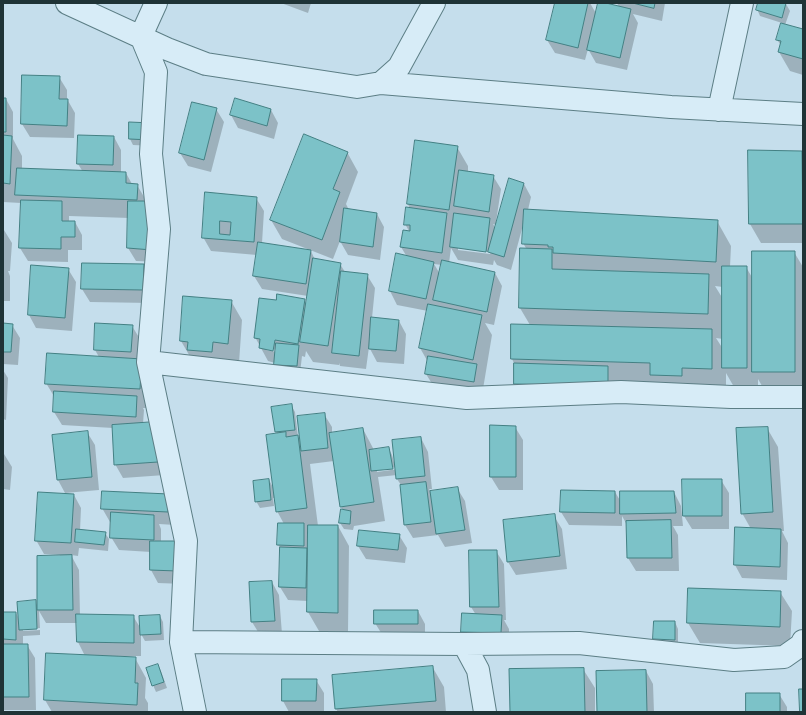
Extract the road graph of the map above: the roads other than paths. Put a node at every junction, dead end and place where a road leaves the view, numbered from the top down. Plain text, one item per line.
1 (67, 3) edge
2 (156, 3) edge
3 (434, 3) edge
4 (742, 3) edge
5 (141, 36) junction
6 (382, 83) junction
7 (719, 110) junction
8 (803, 114) edge
9 (148, 362) junction
10 (803, 397) edge
11 (181, 642) junction
12 (803, 642) edge
13 (464, 644) junction
14 (195, 712) edge
15 (485, 712) edge

1 - 5 street
2 - 5 street
3 - 6 street
4 - 7 street
5 - 6 street
5 - 9 street
6 - 7 street
7 - 8 street
9 - 10 street
9 - 11 street
11 - 13 street
11 - 14 street
12 - 13 street
13 - 15 street

